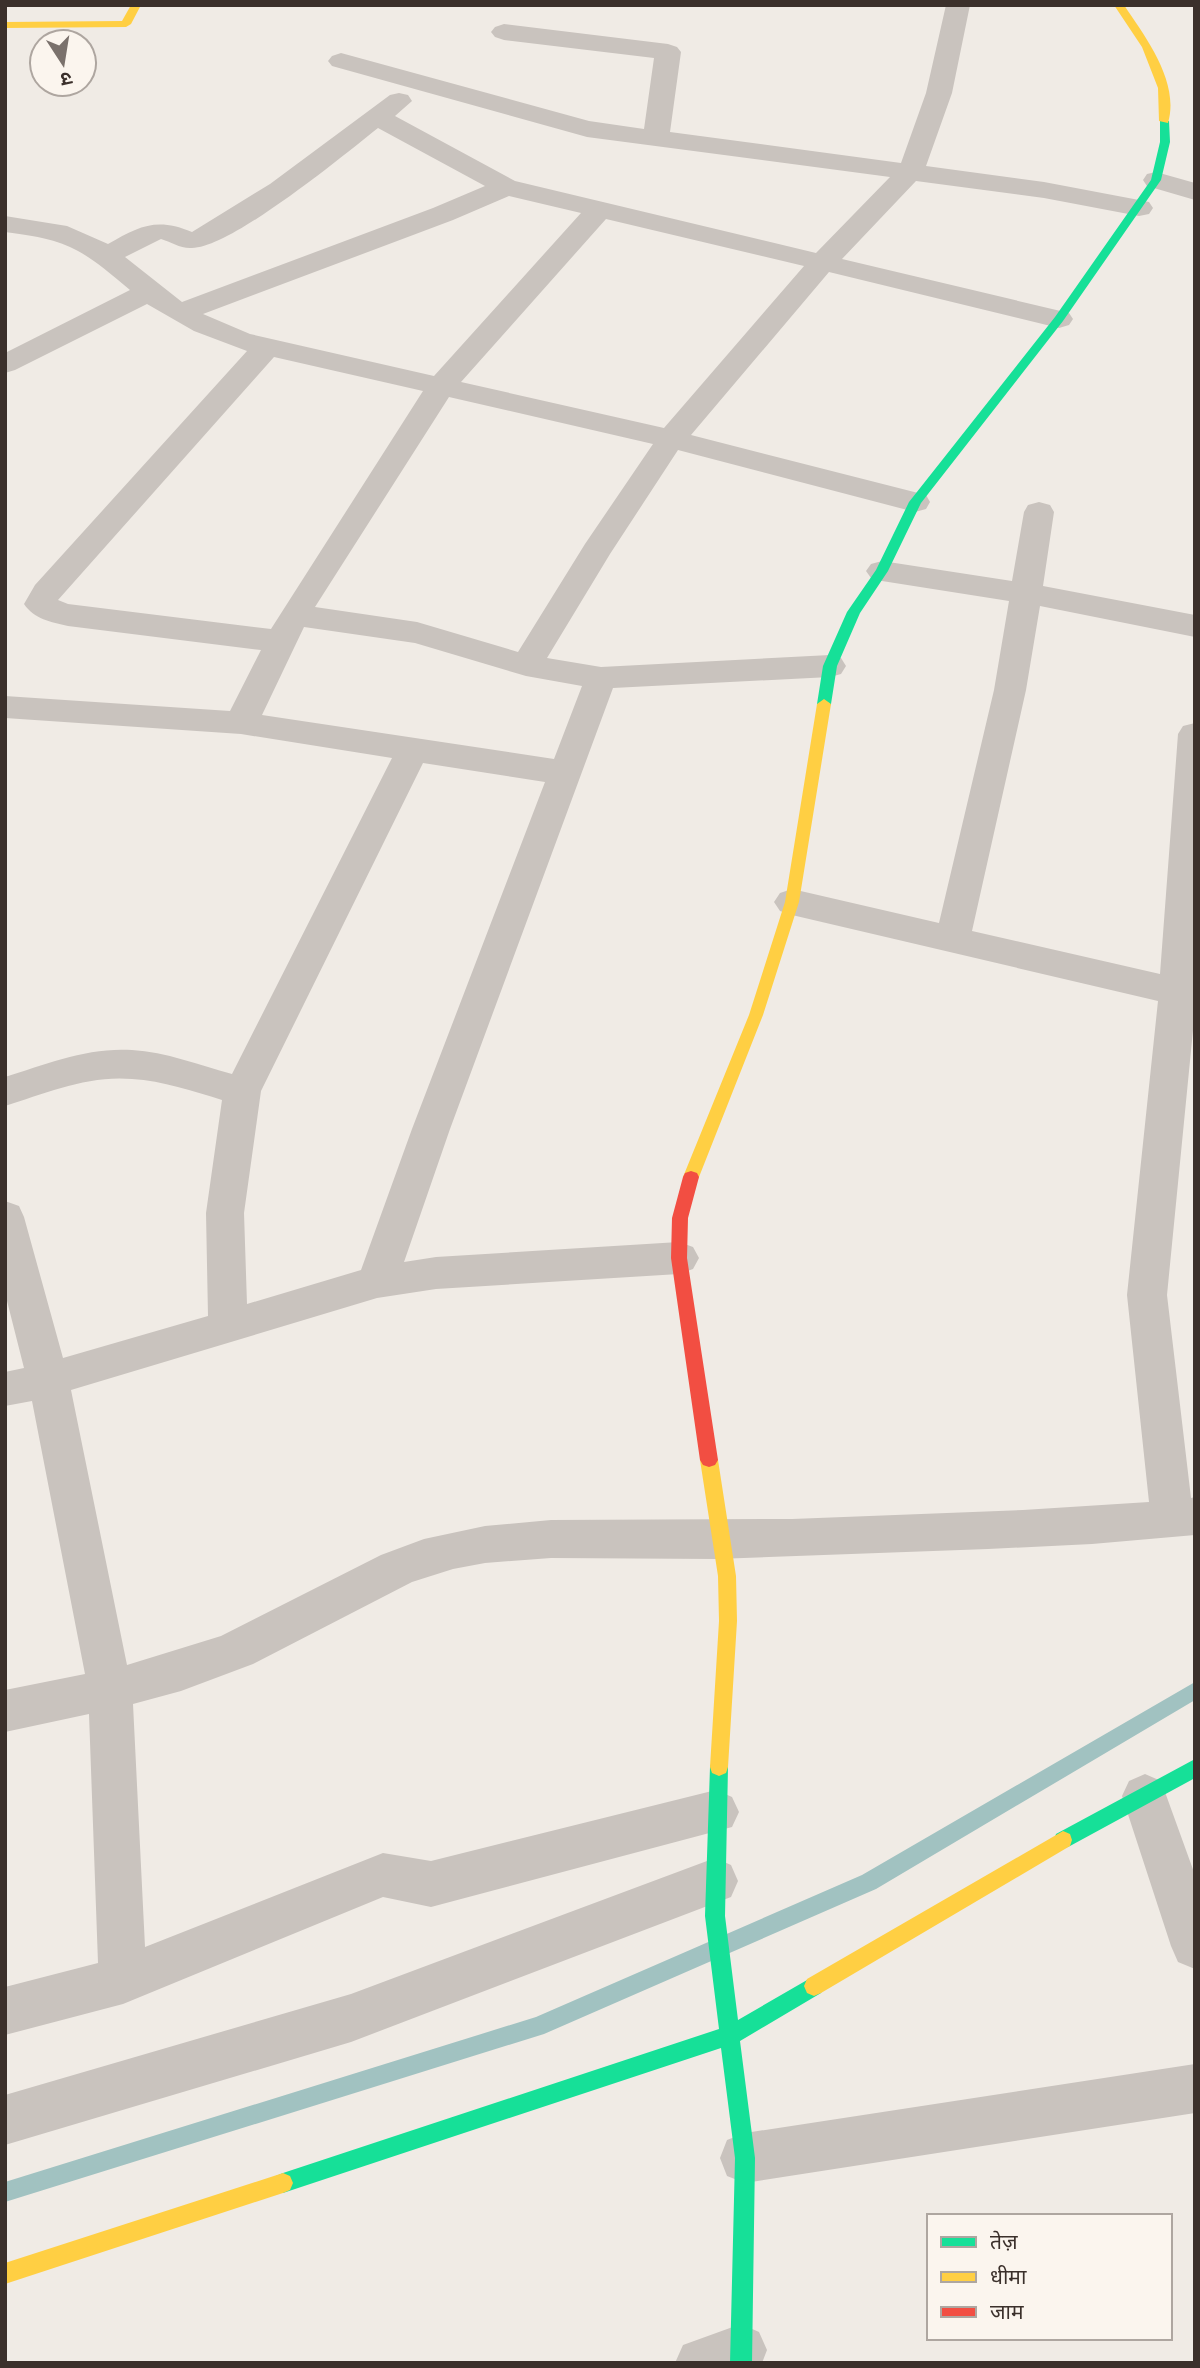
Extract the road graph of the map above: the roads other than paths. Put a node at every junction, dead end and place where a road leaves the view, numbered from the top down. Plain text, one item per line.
1 (136, 5) edge
2 (958, 5) edge
3 (1119, 5) edge
4 (5, 24) edge
5 (504, 32) dead end
6 (341, 61) dead end
7 (423, 84) junction
8 (377, 117) junction
9 (656, 137) junction
10 (911, 171) junction
11 (1156, 180) junction
12 (506, 187) junction
13 (1195, 192) edge
14 (1139, 208) junction
15 (599, 210) junction
16 (5, 225) edge
17 (107, 256) junction
18 (822, 262) junction
19 (148, 292) junction
20 (182, 312) junction
21 (1059, 319) junction
22 (267, 348) junction
23 (5, 364) edge
24 (442, 385) junction
25 (671, 439) junction
26 (915, 502) junction
27 (1039, 512) dead end
28 (882, 571) junction
29 (1026, 593) junction
30 (1190, 616) edge
31 (287, 628) junction
32 (526, 665) junction
33 (830, 666) junction
34 (601, 678) junction
35 (5, 707) edge
36 (242, 723) junction
37 (1195, 734) edge
38 (413, 749) junction
39 (565, 773) junction
40 (792, 902) junction
41 (953, 938) junction
42 (1186, 994) edge
43 (242, 1091) junction
44 (5, 1092) edge
45 (5, 1217) edge
46 (679, 1258) junction
47 (377, 1282) junction
48 (228, 1327) junction
49 (48, 1380) junction
50 (5, 1389) edge
51 (1183, 1518) edge
52 (719, 1540) junction
53 (110, 1688) junction
54 (5, 1711) edge
55 (1195, 1768) edge
56 (1145, 1796) junction
57 (716, 1812) junction
58 (715, 1899) junction
59 (1195, 1946) edge
60 (123, 1980) junction
61 (5, 2011) edge
62 (731, 2035) junction
63 (1195, 2088) edge
64 (5, 2120) edge
65 (745, 2158) junction
66 (5, 2274) edge
67 (728, 2358) edge

1 - 4 street
2 - 10 street
3 - 11 street
5 - 9 street
6 - 7 street
7 - 8 street
7 - 9 street
8 - 12 street
8 - 17 street
9 - 10 street
10 - 14 street
10 - 18 street
11 - 13 street
11 - 14 street
12 - 15 street
12 - 20 street
14 - 21 street
15 - 18 street
15 - 24 street
16 - 17 street
17 - 19 street
18 - 21 street
18 - 25 street
19 - 20 street
19 - 23 street
20 - 22 street
21 - 26 street
22 - 24 street
22 - 31 street
24 - 25 street
24 - 31 street
25 - 26 street
25 - 32 street
26 - 28 street
27 - 29 street
28 - 29 street
28 - 33 street
29 - 30 street
29 - 41 street
31 - 32 street
31 - 36 street
32 - 34 street
33 - 34 street
33 - 40 street
34 - 39 street
35 - 36 street
36 - 38 street
37 - 42 street
38 - 39 street
38 - 43 street
39 - 47 street
40 - 41 street
40 - 46 street
41 - 42 street
42 - 51 street
43 - 44 street
43 - 48 street
45 - 49 street
46 - 47 street
46 - 52 street
47 - 48 street
48 - 49 street
49 - 50 street
49 - 53 street
51 - 52 street
52 - 53 street
52 - 57 street
53 - 54 street
53 - 60 street
55 - 56 street
56 - 59 street
56 - 62 street
57 - 58 street
57 - 60 street
58 - 62 street
58 - 64 street
60 - 61 street
62 - 65 street
62 - 66 street
63 - 65 street
65 - 67 street

